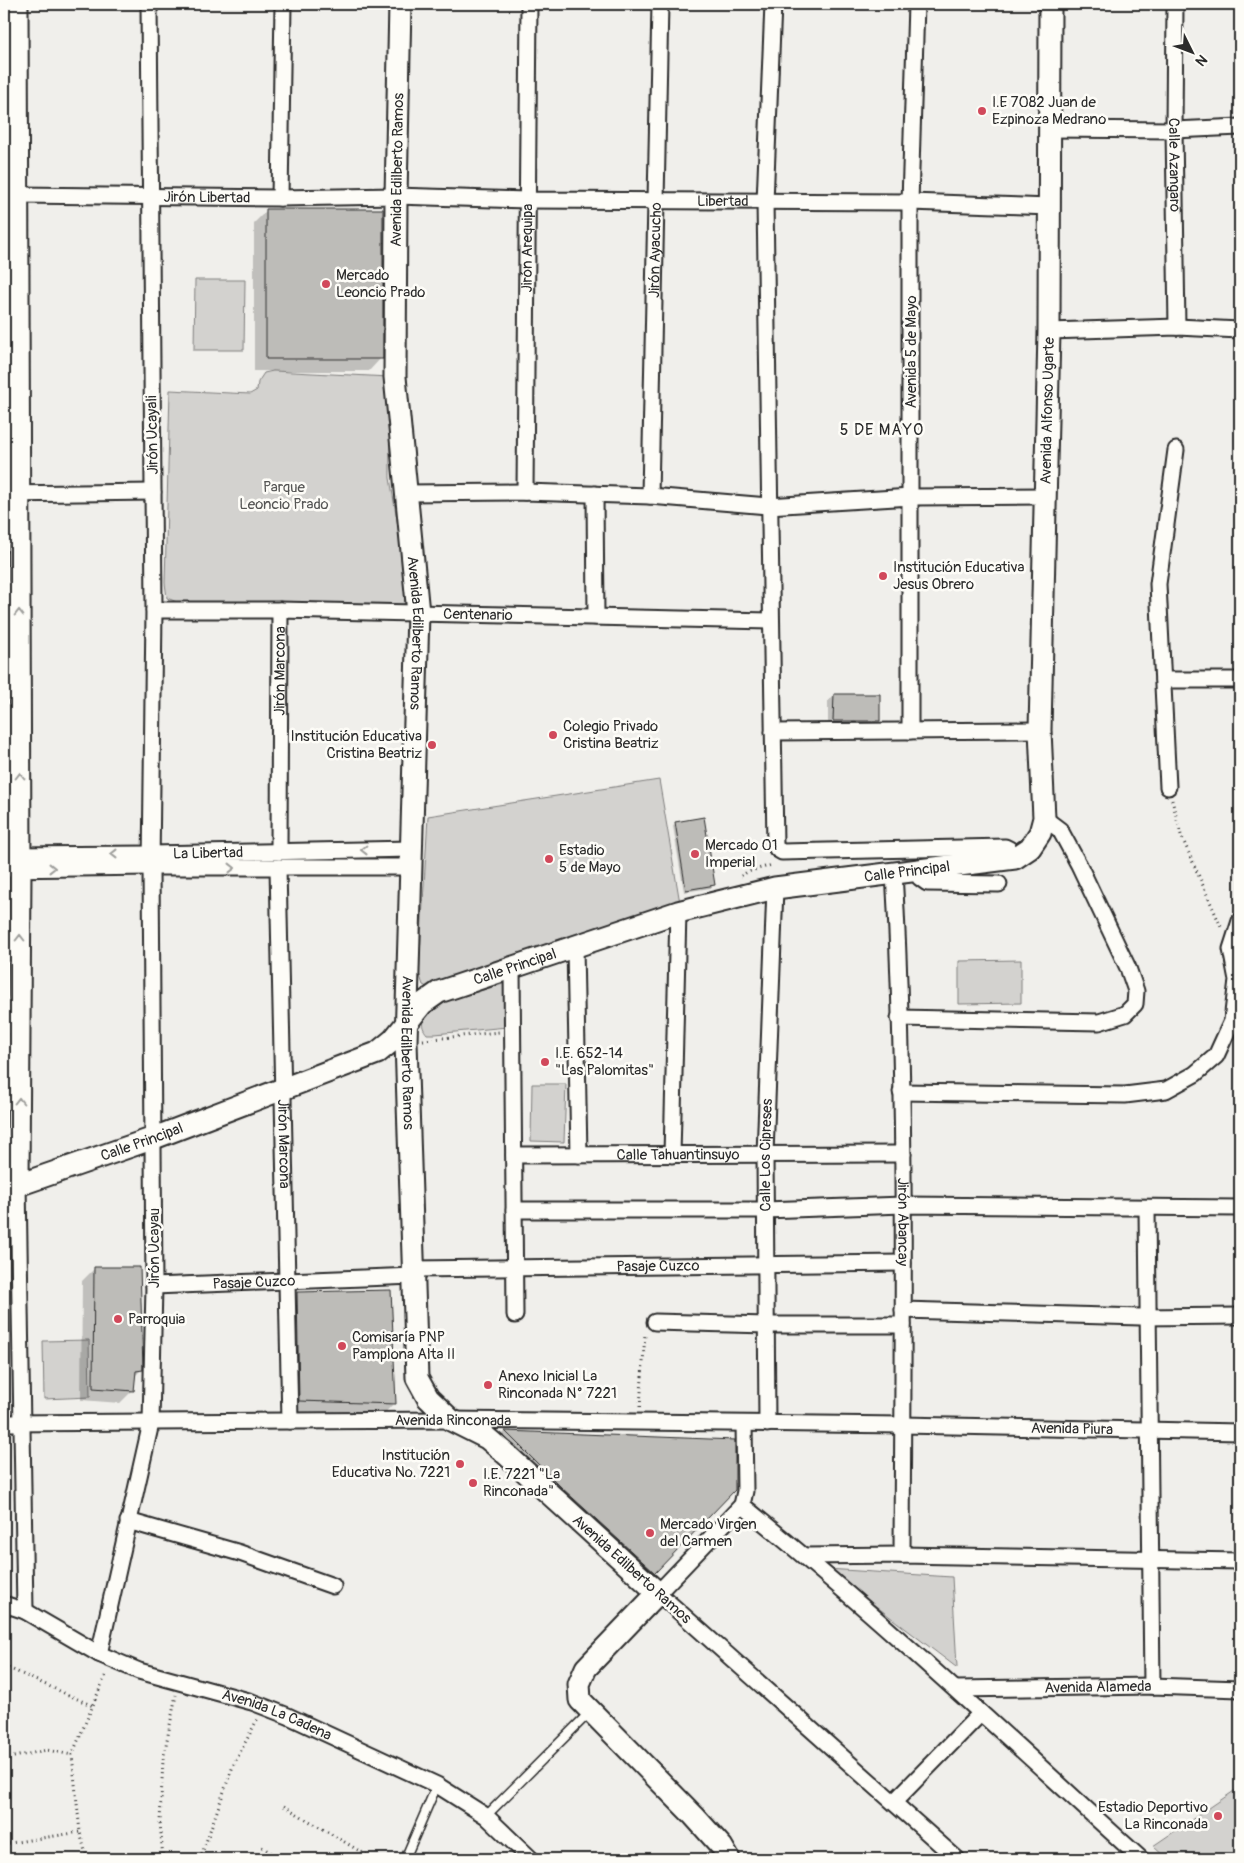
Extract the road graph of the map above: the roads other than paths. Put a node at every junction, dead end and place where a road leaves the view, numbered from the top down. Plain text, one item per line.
1 (17, 4) edge
2 (149, 4) edge
3 (283, 4) edge
4 (400, 4) edge
5 (529, 4) edge
6 (660, 4) edge
7 (773, 4) edge
8 (916, 4) edge
9 (1050, 4) edge
10 (1175, 4) edge
11 (1240, 127) edge
12 (1049, 129) junction
13 (1174, 130) junction
14 (18, 195) junction
15 (150, 196) junction
16 (396, 196) junction
17 (280, 198) junction
18 (527, 200) junction
19 (656, 200) junction
20 (765, 202) junction
21 (910, 202) junction
22 (1049, 207) junction
23 (1177, 327) junction
24 (1240, 330) edge
25 (1050, 331) junction
26 (1176, 450) dead end
27 (153, 492) junction
28 (525, 492) junction
29 (406, 493) junction
30 (595, 494) junction
31 (11, 495) edge
32 (650, 496) junction
33 (1045, 496) junction
34 (911, 497) junction
35 (768, 506) junction
36 (154, 610) junction
37 (280, 610) junction
38 (418, 613) junction
39 (596, 617) junction
40 (771, 621) junction
41 (1162, 680) junction
42 (1240, 680) edge
43 (1040, 730) junction
44 (910, 731) junction
45 (773, 732) junction
46 (1168, 787) road end
47 (1044, 818) junction
48 (279, 852) junction
49 (412, 858) junction
50 (1015, 858) junction
51 (12, 861) edge
52 (151, 861) junction
53 (278, 868) junction
54 (917, 870) junction
55 (894, 872) junction
56 (999, 884) dead end
57 (775, 888) junction
58 (678, 912) junction
59 (1240, 921) edge
60 (575, 947) junction
61 (512, 968) junction
62 (899, 1018) junction
63 (407, 1032) junction
64 (282, 1089) junction
65 (901, 1092) junction
66 (154, 1138) junction
67 (765, 1154) junction
68 (902, 1154) junction
69 (579, 1155) junction
70 (672, 1155) junction
71 (514, 1156) junction
72 (11, 1187) edge
73 (903, 1206) junction
74 (1147, 1208) junction
75 (1240, 1208) edge
76 (514, 1210) junction
77 (766, 1210) junction
78 (903, 1263) junction
79 (766, 1265) junction
80 (515, 1268) junction
81 (414, 1272) junction
82 (286, 1281) junction
83 (154, 1286) junction
84 (515, 1315) dead end
85 (1148, 1316) junction
86 (1240, 1316) edge
87 (903, 1318) junction
88 (654, 1322) road end
89 (767, 1325) junction
90 (451, 1420) junction
91 (290, 1421) junction
92 (23, 1422) junction
93 (4, 1423) edge
94 (151, 1423) junction
95 (744, 1424) junction
96 (768, 1424) junction
97 (903, 1425) junction
98 (1149, 1429) junction
99 (1240, 1432) edge
100 (742, 1506) junction
101 (128, 1521) junction
102 (902, 1555) junction
103 (805, 1556) junction
104 (1150, 1558) junction
105 (1240, 1561) edge
106 (333, 1586) dead end
107 (658, 1593) junction
108 (4, 1604) edge
109 (25, 1611) junction
110 (106, 1656) junction
111 (1152, 1686) junction
112 (957, 1689) junction
113 (1240, 1689) edge
114 (590, 1712) junction
115 (981, 1713) junction
116 (437, 1785) junction
117 (894, 1802) junction
118 (486, 1816) junction
119 (405, 1859) edge
120 (531, 1859) edge
121 (729, 1859) edge
122 (957, 1859) edge
123 (1141, 1859) edge

1 - 14 street
2 - 15 street, Jirón Ucayali
3 - 17 street
4 - 16 street, Avenida Edilberto Ramos
5 - 18 street, Jirón Arequipa
6 - 19 street, Jirón Ayacucho
7 - 20 street
8 - 21 street, Avenida 5 de Mayo
9 - 12 street, Avenida Alfonso Ugarte
10 - 13 street, Calle Azangaro
11 - 13 street
12 - 13 street
12 - 22 street, Avenida Alfonso Ugarte
13 - 23 street, Calle Azangaro
14 - 15 street, Jirón Libertad
14 - 31 street
15 - 17 street, Jirón Libertad
15 - 27 street, Jirón Ucayali
16 - 17 street, Jirón Libertad
16 - 18 street, Libertad
16 - 29 street, Avenida Edilberto Ramos
18 - 19 street, Libertad
18 - 28 street, Jirón Arequipa
19 - 20 street, Libertad
19 - 32 street, Jirón Ayacucho
20 - 21 street, Libertad
20 - 35 street
21 - 22 street, Libertad
21 - 34 street, Avenida 5 de Mayo
22 - 25 street, Avenida Alfonso Ugarte
23 - 24 street
23 - 25 street
25 - 33 street, Avenida Alfonso Ugarte
26 - 41 street
27 - 31 street
27 - 36 street, Jirón Ucayali
28 - 29 street
28 - 30 street
29 - 38 street, Avenida Edilberto Ramos
30 - 32 street
30 - 39 street
51 -> 31 street
32 - 35 street
33 - 34 street
33 - 43 street, Avenida Alfonso Ugarte
34 - 35 street
34 - 44 street, Avenida 5 de Mayo
35 - 40 street
36 - 37 street, Centenario
36 - 52 street, Jirón Ucayali
37 - 38 street, Centenario
37 - 48 street, Jirón Marcona
38 - 39 street, Centenario
38 - 49 street, Avenida Edilberto Ramos
39 - 40 street, Centenario
40 - 45 street
41 - 42 street
41 - 46 street
43 - 44 street
43 - 47 street, Avenida Alfonso Ugarte
44 - 45 street
45 - 50 street
47 - 50 street
47 - 62 street
49 -> 48 street, La Libertad
48 - 52 street, La Libertad
49 - 53 street, La Libertad
49 - 63 street, Avenida Edilberto Ramos
50 - 54 street, Calle Principal
51 - 52 street, La Libertad
72 -> 51 street
52 -> 53 street, La Libertad
52 - 66 street, Jirón Ucayau
53 - 64 street, Jirón Marcona
54 - 55 street, Calle Principal
54 - 56 street
55 - 57 street, Calle Principal
55 - 62 street, Jirón Abancay
57 - 58 street, Calle Principal
57 - 67 street, Calle Los Cipreses
58 - 60 street, Calle Principal
58 - 70 street
59 - 65 street
60 - 61 street, Calle Principal
60 - 69 street
61 - 63 street, Calle Principal
61 - 71 street
62 - 65 street, Jirón Abancay
63 - 64 street, Calle Principal
63 - 81 street, Avenida Edilberto Ramos
64 - 66 street, Calle Principal
64 - 82 street, Jirón Marcona
65 - 68 street, Jirón Abancay
66 - 72 street, Calle Principal
66 - 83 street, Jirón Ucayau
67 - 68 street, Calle Tahuantinsuyo
67 - 70 street, Calle Tahuantinsuyo
67 - 77 street, Calle Los Cipreses
68 - 73 street, Jirón Abancay
69 - 70 street, Calle Tahuantinsuyo
69 - 71 street, Calle Tahuantinsuyo
71 - 76 street
72 - 92 street
73 - 74 street
73 - 77 street
73 - 78 street, Jirón Abancay
74 - 75 street
74 - 85 street
76 - 77 street
76 - 80 street
77 - 79 street, Calle Los Cipreses
78 - 79 street, Pasaje Cuzco
78 - 87 street, Jirón Abancay
79 - 80 street, Pasaje Cuzco
79 - 89 street, Calle Los Cipreses
80 - 81 street, Pasaje Cuzco
80 - 84 street
81 - 82 street, Pasaje Cuzco
81 - 90 street, Avenida Edilberto Ramos
82 - 83 street, Pasaje Cuzco
82 - 91 street, Jirón Marcona
83 - 94 street, Jirón Ucayau
85 - 86 street
85 - 87 street
85 - 98 street
87 - 89 street
87 - 97 street, Jirón Abancay
88 - 89 street
89 - 96 street, Calle Los Cipreses
90 - 91 street, Avenida Rinconada
90 - 95 street, Avenida Rinconada
90 - 107 street, Avenida Edilberto Ramos
91 - 94 street, Avenida Rinconada
92 - 93 street, Avenida Rinconada
92 - 94 street, Avenida Rinconada
92 - 109 street
94 - 101 street, Jirón Ucayau
95 - 96 street, Avenida Rinconada
95 - 100 street
96 - 97 street, Avenida Rinconada
97 - 98 street, Avenida Piura
97 - 102 street, Jirón Abancay
98 - 99 street, Avenida Piura
98 - 104 street
100 - 103 street
100 - 107 street
101 - 106 street
101 - 110 street, Jirón Ucayau
102 - 103 street
102 - 104 street
103 - 112 street
104 - 105 street
104 - 111 street
107 - 114 street
107 - 117 street, Avenida Edilberto Ramos
108 - 109 street, Avenida La Cadena
109 - 110 street, Avenida La Cadena
110 - 116 street, Avenida La Cadena
111 - 112 street, Avenida Alameda
111 - 113 street, Avenida Alameda
112 - 115 street
114 - 118 lane
114 - 121 street
115 - 117 street
115 - 123 street
116 - 118 street, Avenida La Cadena
116 - 119 lane
117 - 122 street, Avenida Edilberto Ramos
118 - 120 street, Avenida La Cadena

